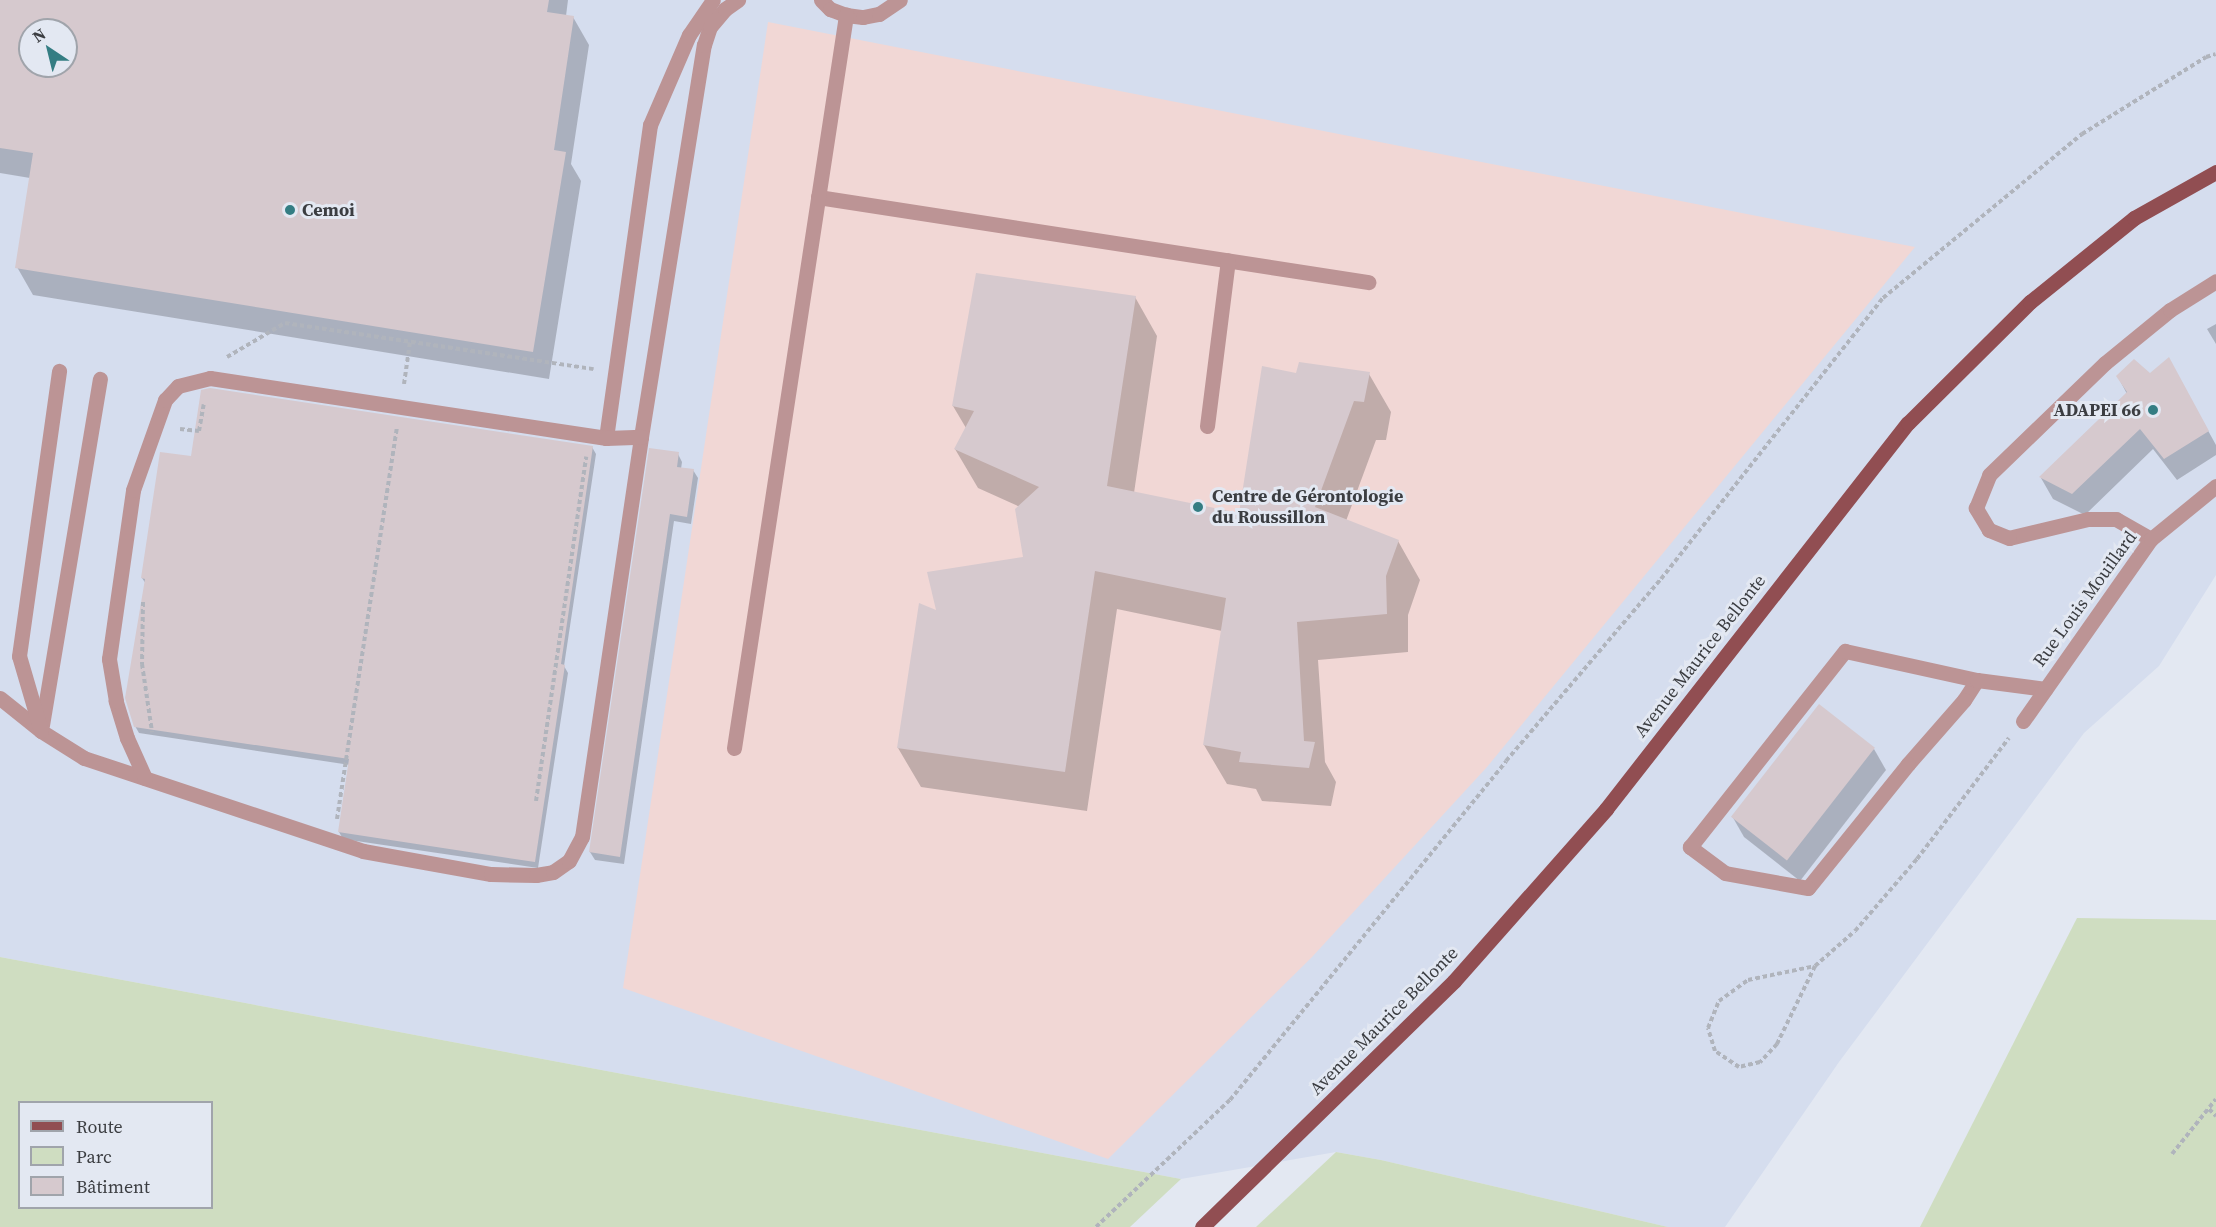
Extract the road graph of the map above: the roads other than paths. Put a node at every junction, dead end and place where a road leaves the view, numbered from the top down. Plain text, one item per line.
1 (713, 0) edge
2 (738, 0) edge
3 (821, 0) edge
4 (900, 0) edge
5 (846, 15) junction
6 (2216, 172) edge
7 (818, 197) junction
8 (1228, 260) junction
9 (2216, 281) edge
10 (1368, 282) dead end
11 (59, 371) dead end
12 (100, 379) dead end
13 (1207, 426) dead end
14 (606, 438) junction
15 (641, 438) junction
16 (2216, 486) edge
17 (2151, 540) junction
18 (1977, 680) junction
19 (2045, 689) junction
20 (0, 698) edge
21 (2023, 721) road end
22 (41, 731) junction
23 (734, 748) dead end
24 (145, 778) junction
25 (1202, 1227) edge

1 - 14 street
2 - 15 street
3 - 5 street
4 - 5 street
5 - 7 street
6 - 25 main road, Avenue Maurice Bellonte
7 - 8 street
7 - 23 street
8 - 10 street
8 - 13 street
9 - 17 street
11 - 22 street
12 - 22 street
14 - 15 street
14 - 24 street
15 - 24 street
16 - 17 street, Rue Louis Mouillard
17 - 19 street, Rue Louis Mouillard
18 - 18 street
18 - 19 street
19 - 21 street, Rue Louis Mouillard
20 - 22 street
22 - 24 street

